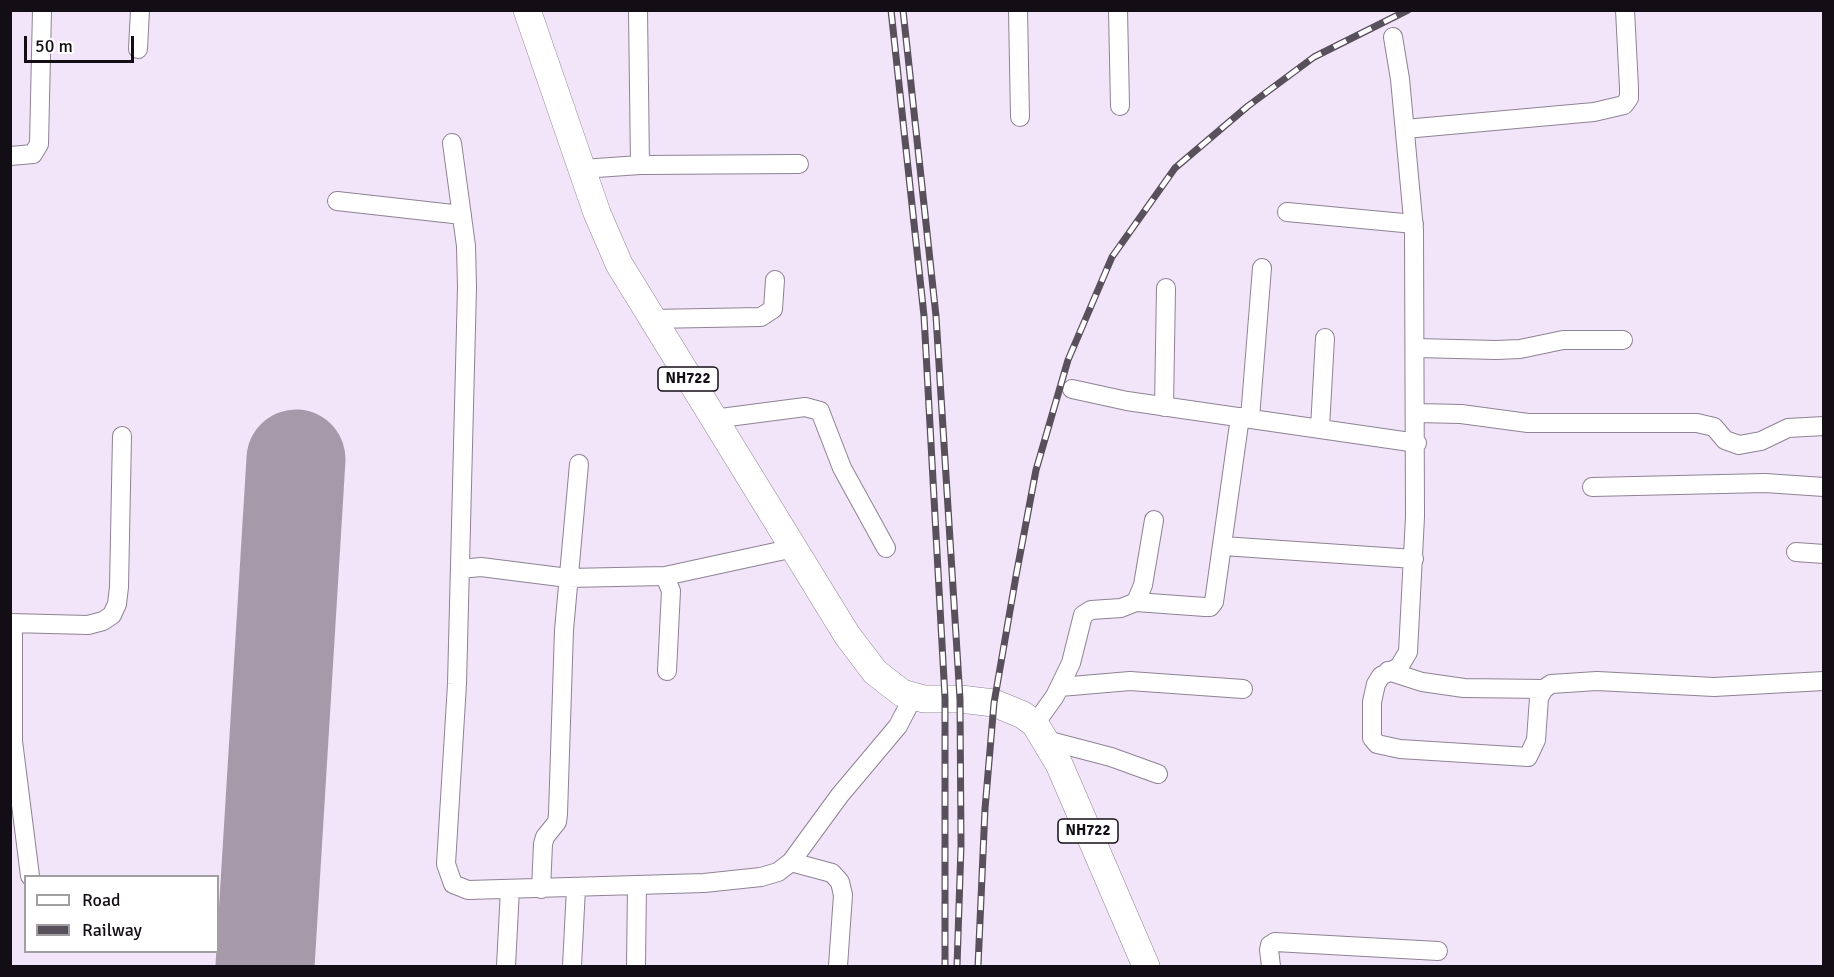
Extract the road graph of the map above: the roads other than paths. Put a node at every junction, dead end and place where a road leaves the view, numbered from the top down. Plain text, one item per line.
1 (42, 10) edge
2 (140, 10) edge
3 (527, 10) edge
4 (638, 10) edge
5 (1018, 10) edge
6 (1118, 10) edge
7 (1625, 10) edge
8 (1393, 36) dead end
9 (138, 49) dead end
10 (1120, 106) dead end
11 (1020, 117) dead end
12 (1404, 129) junction
13 (452, 143) dead end
14 (10, 156) edge
15 (800, 164) dead end
16 (640, 165) junction
17 (582, 169) junction
18 (337, 201) dead end
19 (1287, 212) dead end
20 (462, 215) junction
21 (1414, 224) junction
22 (1262, 268) dead end
23 (775, 280) dead end
24 (1166, 288) dead end
25 (651, 319) junction
26 (1325, 338) dead end
27 (1623, 340) dead end
28 (1417, 348) junction
29 (1072, 389) dead end
30 (1164, 407) junction
31 (1417, 413) junction
32 (1245, 418) junction
33 (714, 419) junction
34 (1824, 426) edge
35 (1320, 428) junction
36 (122, 436) dead end
37 (1417, 443) junction
38 (579, 464) dead end
39 (1824, 486) edge
40 (1592, 487) dead end
41 (1154, 520) dead end
42 (1223, 546) junction
43 (794, 548) junction
44 (886, 548) dead end
45 (1796, 552) dead end
46 (1824, 554) edge
47 (1414, 560) junction
48 (460, 569) junction
49 (666, 576) junction
50 (568, 578) junction
51 (1136, 602) junction
52 (12, 623) edge
53 (667, 671) dead end
54 (1388, 671) junction
55 (1824, 681) edge
56 (1060, 687) junction
57 (1243, 689) dead end
58 (1544, 689) junction
59 (913, 697) junction
60 (1040, 732) junction
61 (1158, 774) dead end
62 (791, 862) junction
63 (30, 875) edge
64 (637, 885) junction
65 (576, 888) junction
66 (510, 889) junction
67 (541, 889) junction
68 (1438, 951) dead end
69 (507, 966) edge
70 (572, 966) edge
71 (636, 966) edge
72 (838, 966) edge
73 (1146, 966) edge
74 (1271, 966) edge

1 - 14 street
2 - 9 street
3 - 17 highway, NH722
4 - 16 street
5 - 11 street
6 - 10 street
7 - 12 street
8 - 12 street
12 - 21 street
13 - 20 street
15 - 16 street
16 - 17 street
17 - 25 highway, NH722
18 - 20 street
19 - 21 street
20 - 48 street
21 - 28 street
22 - 32 street
23 - 25 street
24 - 30 street
25 - 33 highway, NH722
26 - 35 street
27 - 28 street
28 - 31 street
29 - 30 street
30 - 32 street
31 - 34 street
31 - 37 street
32 - 35 street
32 - 42 street
33 - 43 highway, NH722
33 - 44 street
35 - 37 street
36 - 52 street
37 - 47 street
38 - 50 street
39 - 40 street
41 - 51 street
42 - 47 street
42 - 51 street
43 - 49 street
43 - 59 highway, NH722
45 - 46 street
47 - 54 street
48 - 50 street
48 - 66 street
49 - 50 street
49 - 53 street
50 - 67 street
51 - 56 street
52 - 63 street
54 - 58 street
54 - 58 street
55 - 58 street
56 - 57 street
56 - 60 street
59 - 60 highway, NH722
59 - 62 street
60 - 61 street
60 - 73 highway, NH722
62 - 64 street
62 - 72 street
64 - 65 street
64 - 71 street
65 - 67 street
65 - 70 street
66 - 67 street
66 - 69 street
68 - 74 street

